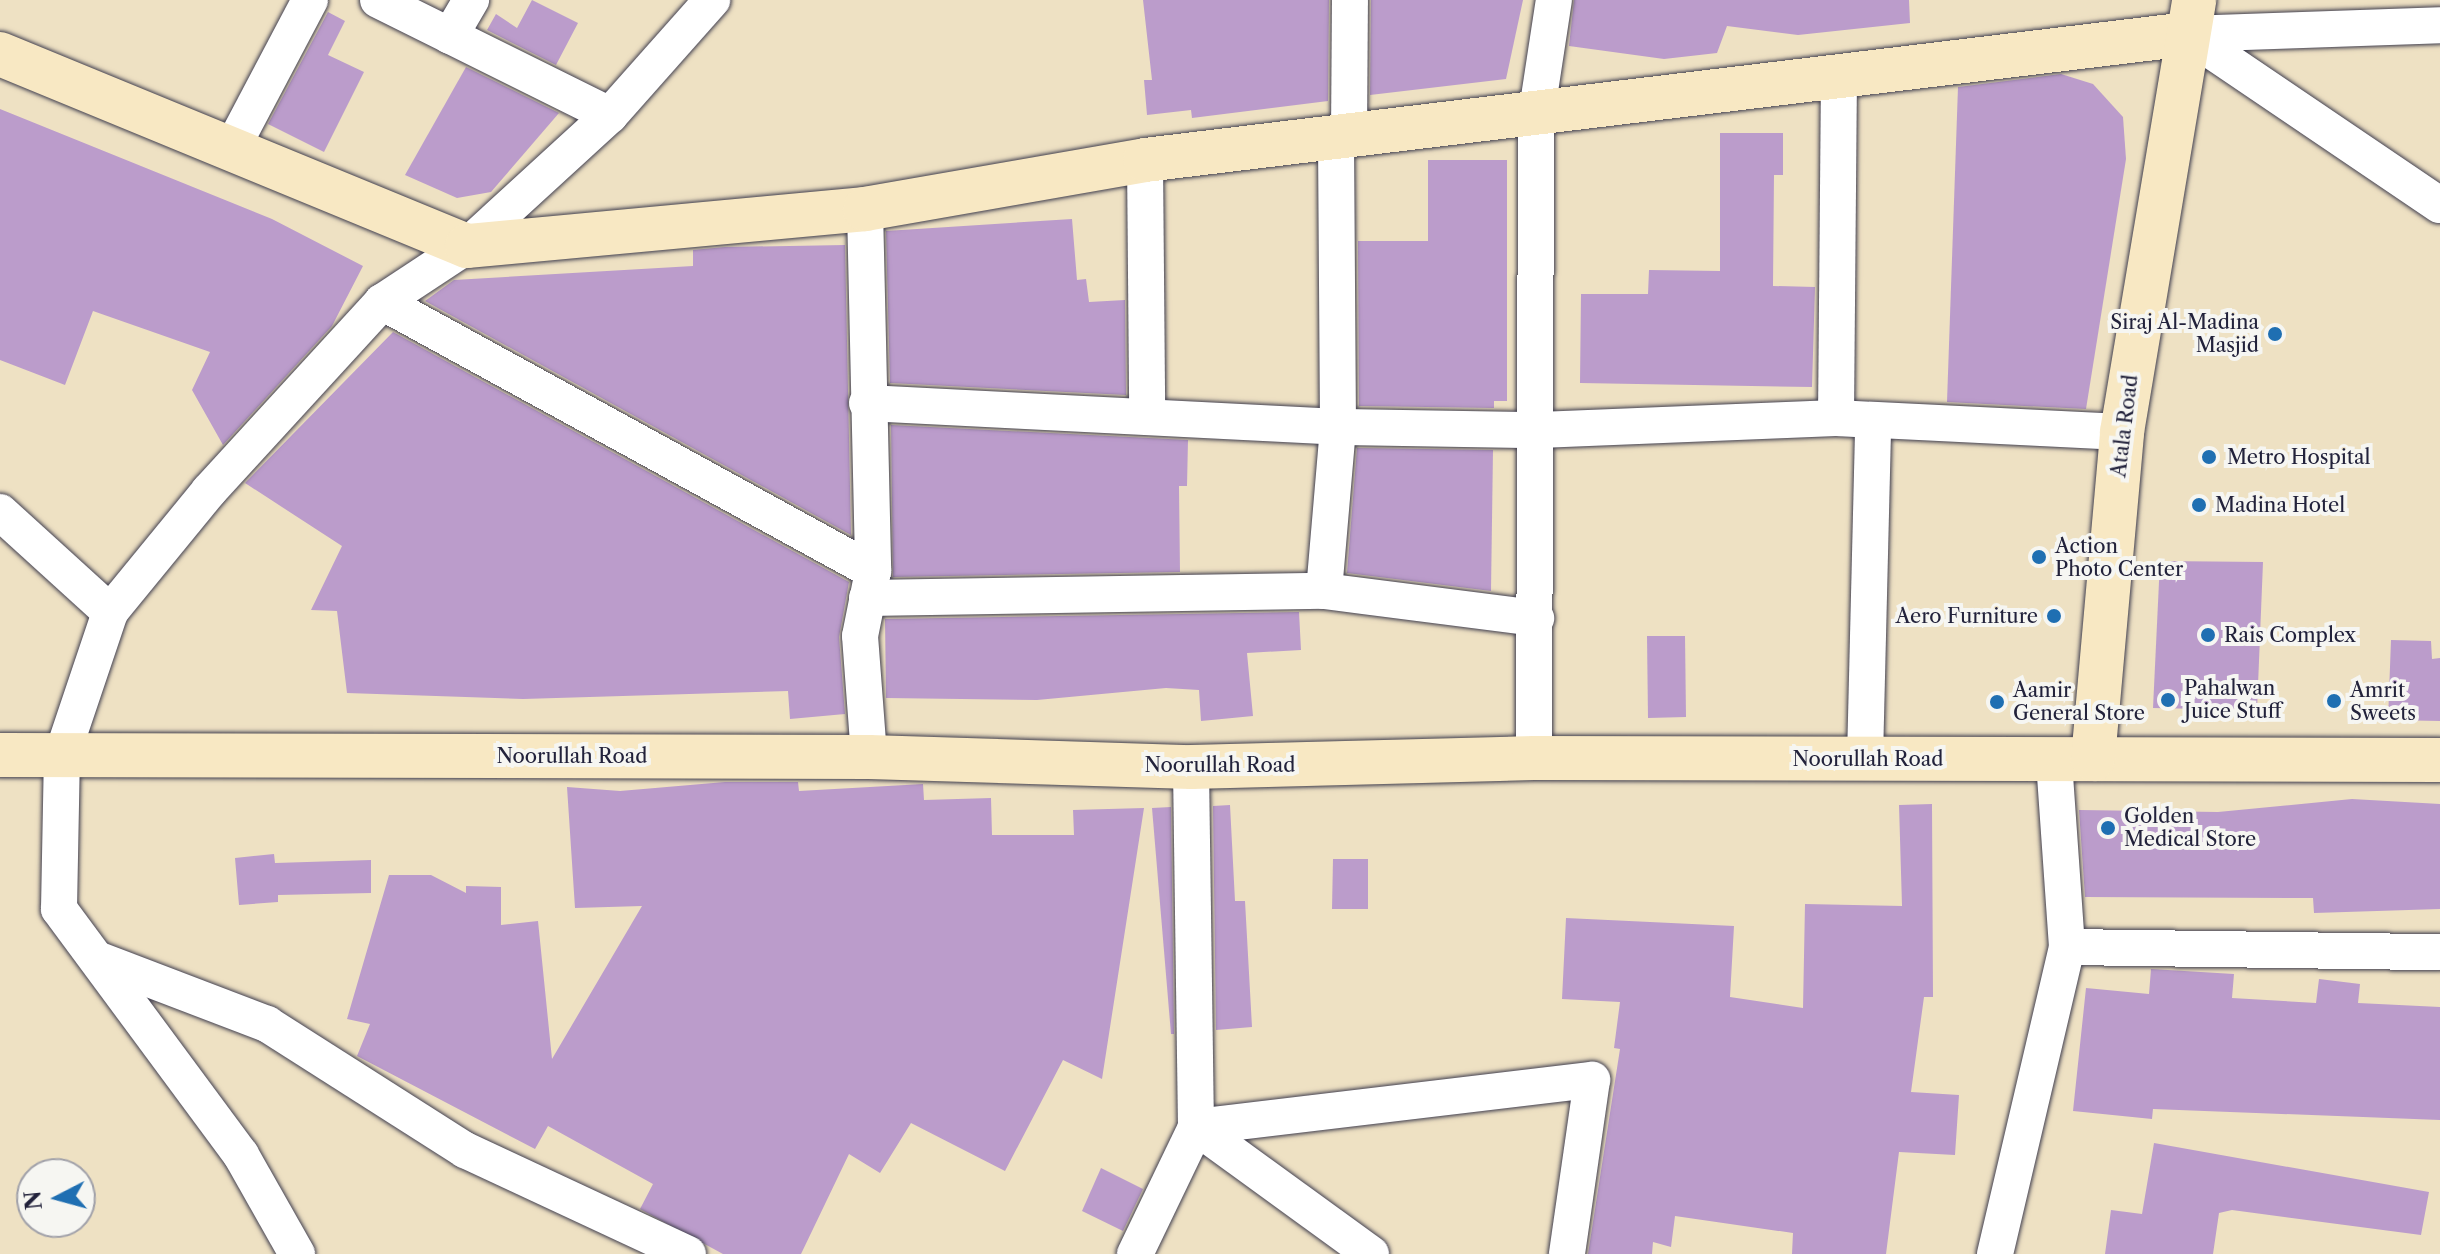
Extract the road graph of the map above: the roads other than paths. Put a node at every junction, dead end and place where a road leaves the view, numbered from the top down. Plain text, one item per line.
1 (310, 0) edge
2 (378, 0) edge
3 (471, 0) edge
4 (712, 0) edge
5 (1350, 0) edge
6 (1554, 0) edge
7 (2191, 17) edge
8 (2440, 25) edge
9 (450, 36) junction
10 (0, 54) edge
11 (1839, 76) junction
12 (610, 115) junction
13 (1536, 117) junction
14 (1342, 137) junction
15 (232, 148) junction
16 (1145, 160) junction
17 (2440, 205) edge
18 (865, 209) junction
19 (467, 246) junction
20 (382, 302) junction
21 (867, 403) junction
22 (1147, 412) junction
23 (1836, 418) junction
24 (1873, 422) junction
25 (1338, 427) junction
26 (1539, 430) junction
27 (2122, 432) junction
28 (0, 512) edge
29 (870, 584) junction
30 (1324, 591) junction
31 (110, 612) junction
32 (1536, 618) junction
33 (0, 755) edge
34 (62, 755) junction
35 (869, 757) junction
36 (1534, 758) junction
37 (1865, 759) junction
38 (2074, 759) junction
39 (2440, 760) edge
40 (1191, 767) junction
41 (2067, 947) junction
42 (2440, 952) edge
43 (102, 961) junction
44 (1196, 1127) junction
45 (297, 1254) edge
46 (688, 1254) edge
47 (1135, 1254) edge
48 (1371, 1254) edge
49 (1567, 1254) edge
50 (1995, 1254) edge

1 - 15 street
2 - 9 street
3 - 9 street
4 - 12 street
5 - 14 street
6 - 13 street
7 - 8 street
7 - 11 main road
7 - 17 street
7 - 27 main road, Atala Road
9 - 12 street
10 - 15 main road
11 - 13 main road
11 - 23 street
12 - 19 street
13 - 14 main road
13 - 26 street
14 - 16 main road
14 - 25 street
15 - 19 main road
16 - 18 main road
16 - 22 street
18 - 19 main road
18 - 21 street
19 - 20 street
20 - 29 street
20 - 31 street
21 - 22 street
21 - 29 street
22 - 25 street
23 - 24 street
23 - 26 street
24 - 27 street
24 - 37 street
25 - 26 street
25 - 30 street
26 - 32 street
27 - 38 main road, Atala Road
28 - 31 street
29 - 30 street
29 - 35 street
30 - 32 street
31 - 34 street
32 - 36 street
33 - 34 main road, Noorullah Road
34 - 35 main road, Noorullah Road
34 - 43 street
35 - 40 main road, Noorullah Road
36 - 37 main road, Noorullah Road
36 - 40 main road, Noorullah Road
37 - 38 main road, Noorullah Road
38 - 39 main road, Noorullah Road
38 - 41 street
40 - 44 street
41 - 42 street
41 - 50 street
43 - 45 street
43 - 46 street
44 - 47 street
44 - 48 street
44 - 49 street

